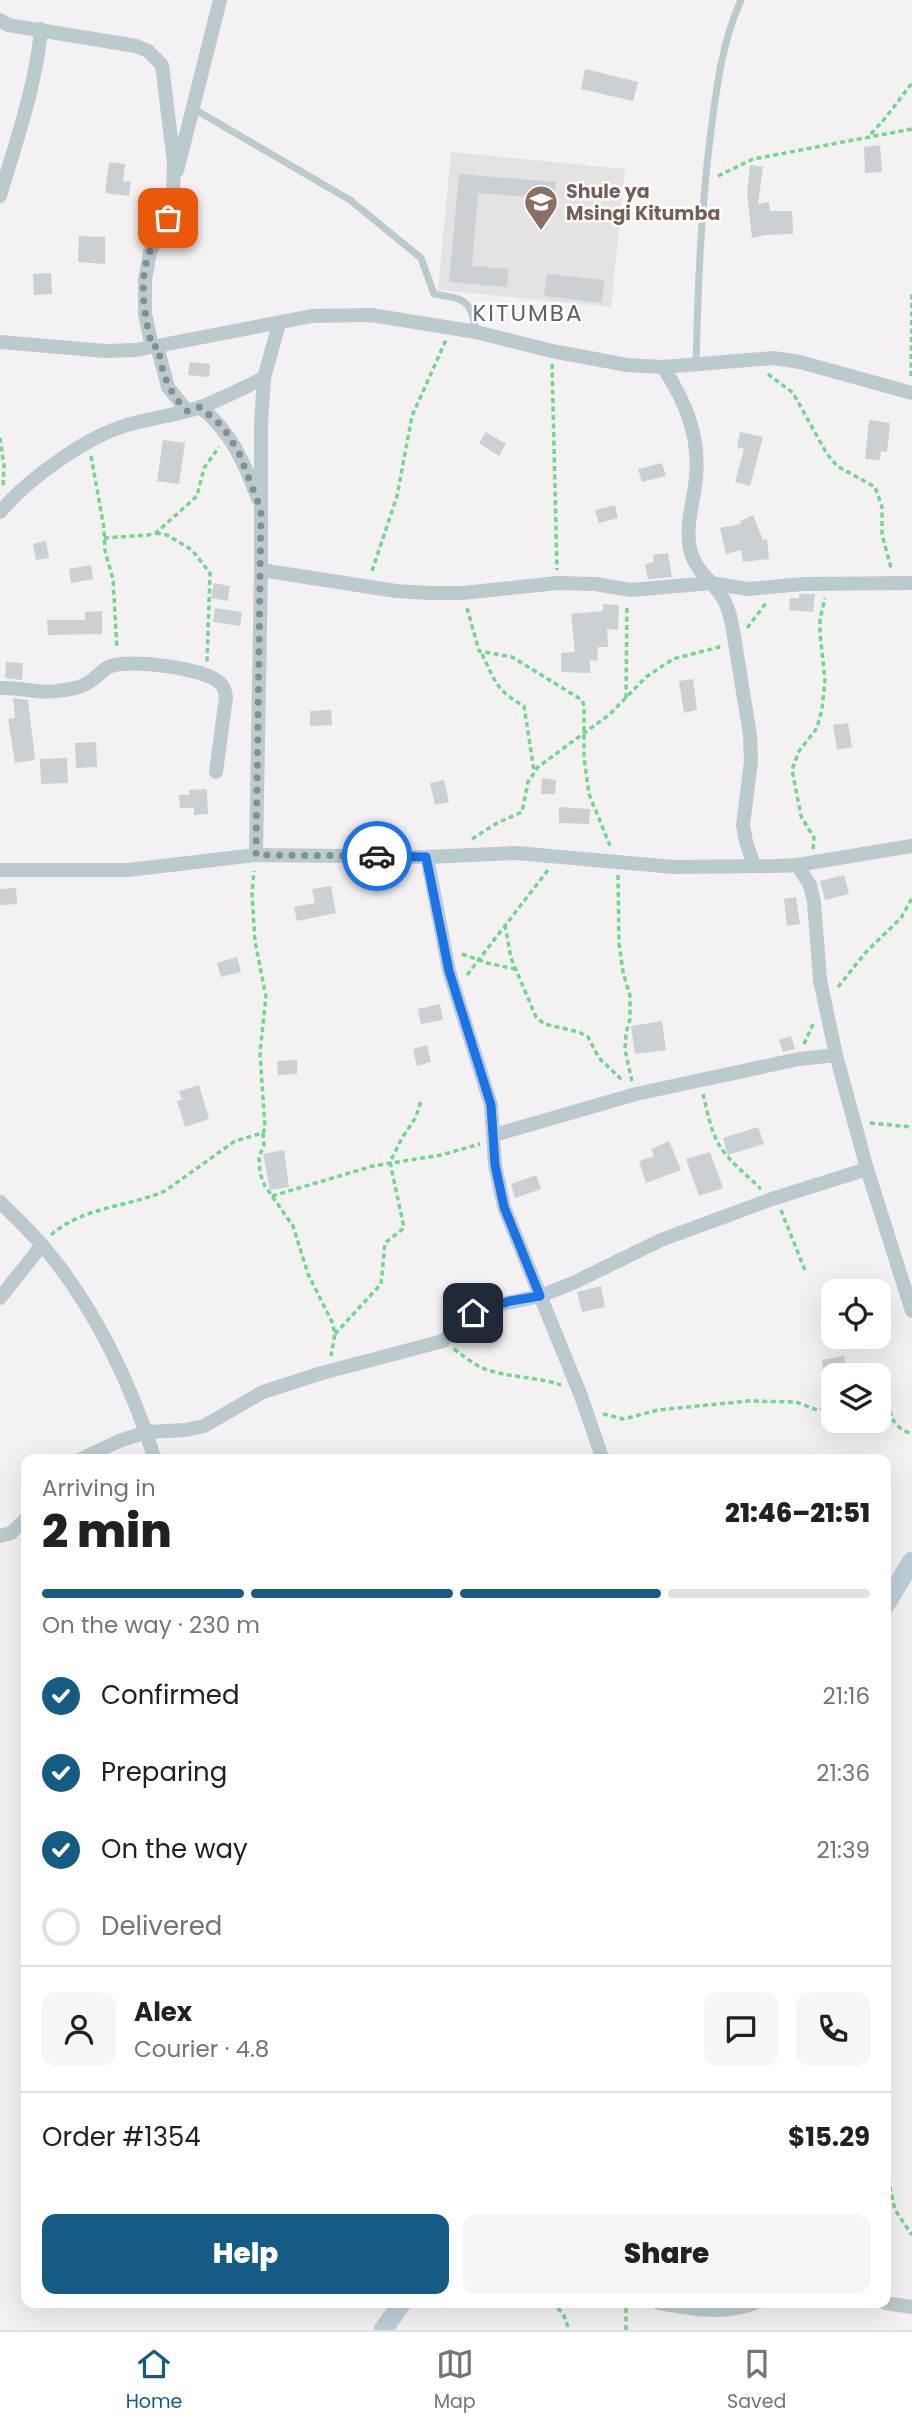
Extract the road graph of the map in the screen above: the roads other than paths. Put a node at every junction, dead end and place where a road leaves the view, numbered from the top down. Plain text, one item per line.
1 (220, 0) edge
2 (741, 0) edge
3 (3, 24) edge
4 (41, 29) junction
5 (194, 109) junction
6 (174, 183) junction
7 (0, 196) edge
8 (279, 324) junction
9 (476, 332) junction
10 (0, 342) edge
11 (155, 346) junction
12 (696, 364) junction
13 (663, 367) junction
14 (264, 378) junction
15 (911, 393) edge
16 (193, 409) junction
17 (3, 509) edge
18 (261, 510) junction
19 (261, 570) junction
20 (711, 583) junction
21 (905, 583) edge
22 (0, 688) edge
23 (215, 772) dead end
24 (912, 846) edge
25 (256, 855) junction
26 (426, 857) junction
27 (754, 865) junction
28 (797, 865) junction
29 (0, 870) edge
30 (836, 1055) junction
31 (494, 1135) junction
32 (867, 1169) junction
33 (0, 1202) edge
34 (42, 1245) junction
35 (540, 1296) junction
36 (0, 1298) edge
37 (912, 1311) edge
38 (147, 1432) junction
39 (92, 1454) edge
40 (153, 1454) edge
41 (601, 1454) edge
42 (21, 1524) edge
43 (0, 1536) edge
44 (912, 1561) edge
45 (891, 1596) edge
46 (891, 2304) edge
47 (912, 2307) edge
48 (398, 2308) edge
49 (695, 2308) edge
50 (740, 2308) edge
51 (383, 2330) edge

1 - 5 street
2 - 12 lane
3 - 4 street
4 - 6 street
4 - 7 street
5 - 6 street
5 - 9 lane
6 - 11 street
8 - 9 street
8 - 11 street
8 - 14 street
9 - 13 street
10 - 11 street
11 - 16 street
12 - 13 street
12 - 15 street
13 - 20 street
14 - 16 street
14 - 18 street
16 - 17 street
16 - 18 street
18 - 19 street
19 - 20 street
19 - 25 street
20 - 21 street
20 - 27 street
22 - 23 street
24 - 28 street
25 - 26 street
25 - 29 street
26 - 27 street
26 - 31 street
27 - 28 street
28 - 30 street
30 - 31 street
30 - 32 street
31 - 35 street
32 - 35 street
32 - 37 street
33 - 34 street
34 - 36 street
34 - 38 street
35 - 38 street
35 - 41 street
38 - 39 street
38 - 40 street
42 - 43 street
44 - 45 street
46 - 47 street
48 - 51 street
49 - 50 street

